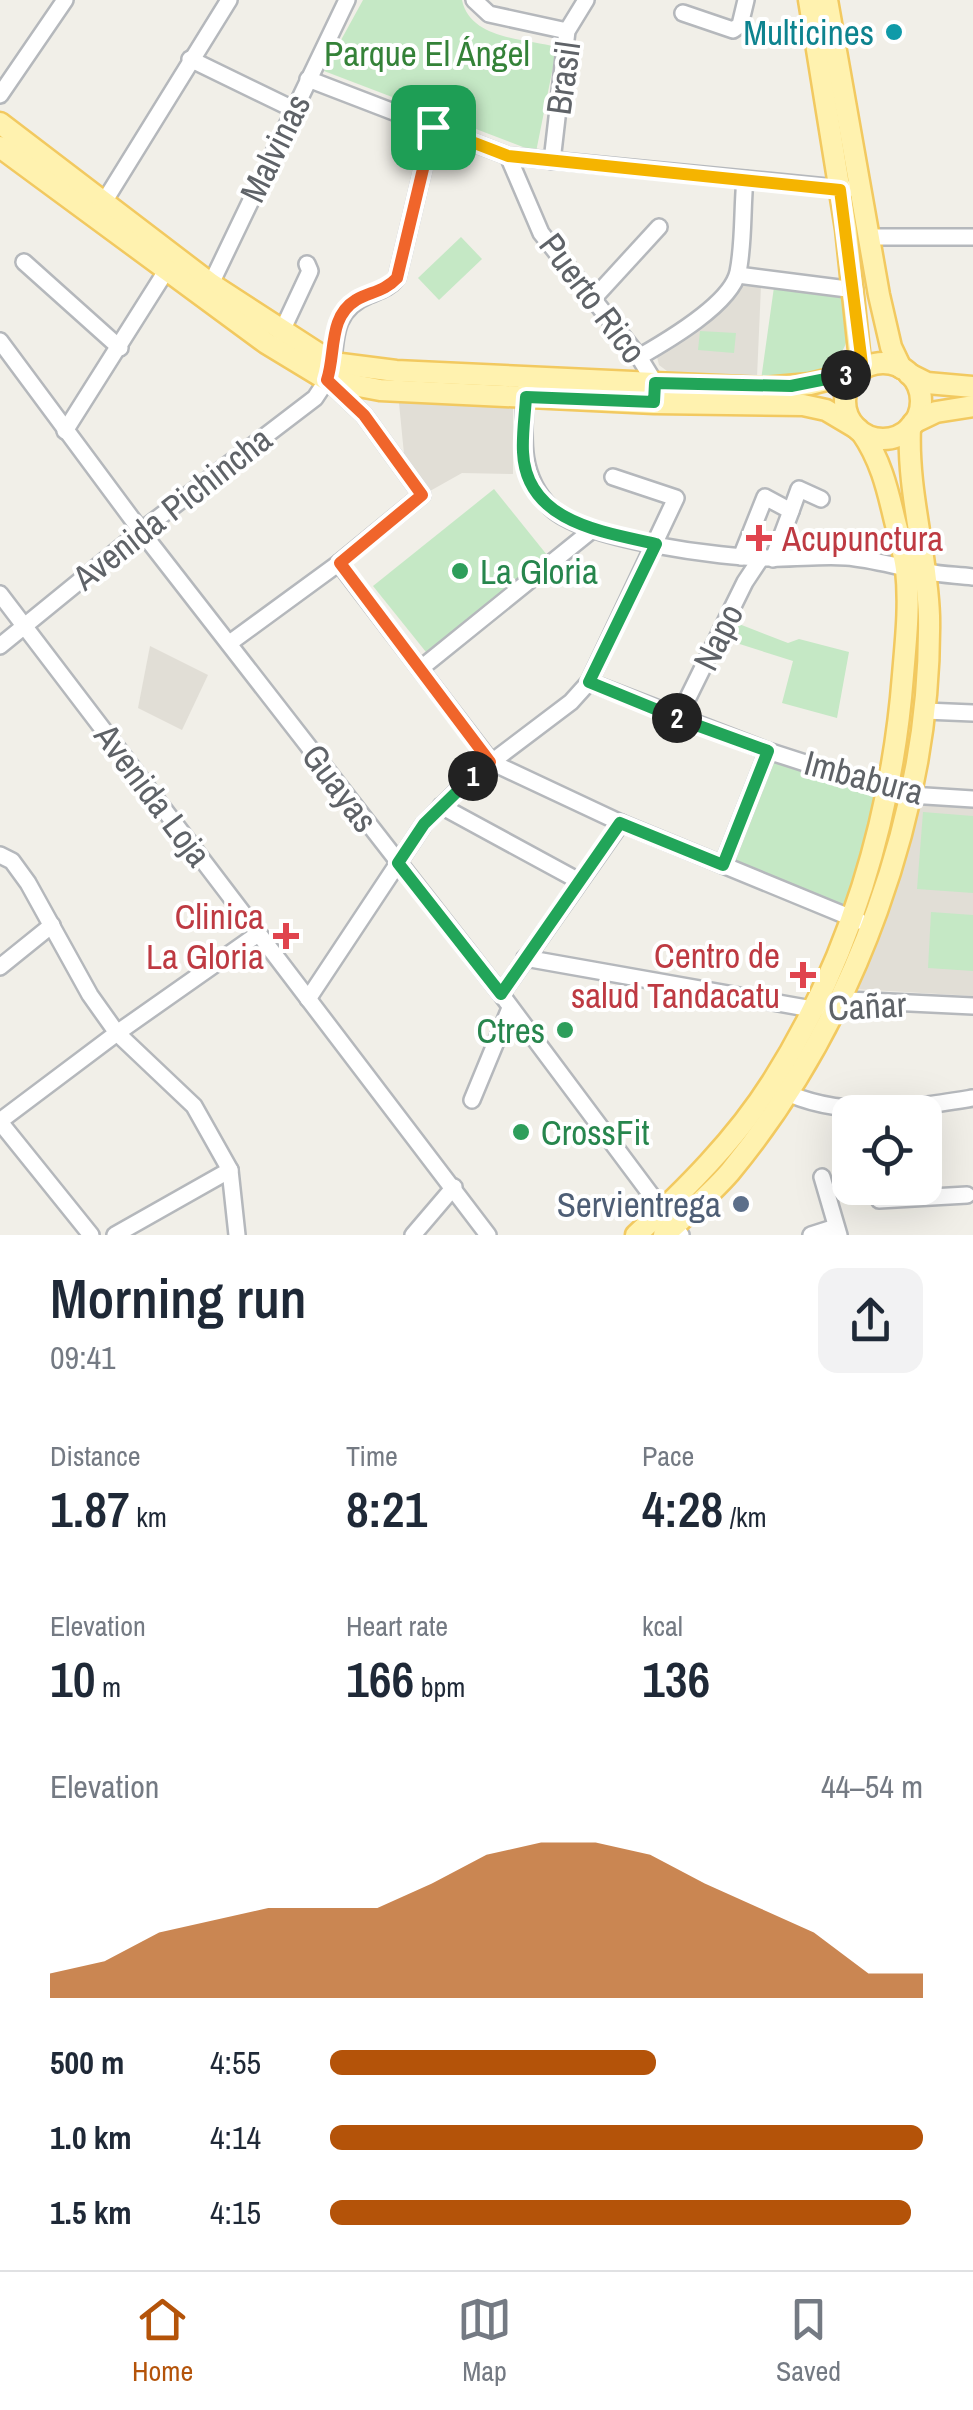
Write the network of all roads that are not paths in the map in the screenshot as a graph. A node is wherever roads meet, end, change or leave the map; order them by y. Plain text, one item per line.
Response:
1 (64, 0) edge
2 (229, 0) edge
3 (347, 0) edge
4 (474, 0) edge
5 (586, 0) edge
6 (746, 0) edge
7 (809, 0) edge
8 (828, 0) edge
9 (683, 13) dead end
10 (567, 31) junction
11 (190, 59) junction
12 (308, 79) junction
13 (0, 96) edge
14 (293, 109) junction
15 (0, 123) edge
16 (433, 127) junction
17 (0, 147) edge
18 (508, 156) junction
19 (552, 161) junction
20 (744, 178) junction
21 (851, 189) junction
22 (99, 210) junction
23 (659, 227) dead end
24 (869, 236) junction
25 (973, 237) edge
26 (24, 262) dead end
27 (307, 264) dead end
28 (166, 271) junction
29 (738, 276) junction
30 (854, 290) junction
31 (208, 291) junction
32 (593, 299) junction
33 (281, 332) junction
34 (0, 340) edge
35 (120, 348) junction
36 (639, 356) junction
37 (860, 371) junction
38 (905, 371) junction
39 (330, 372) junction
40 (526, 387) junction
41 (973, 387) edge
42 (380, 390) junction
43 (655, 393) junction
44 (973, 406) edge
45 (364, 415) junction
46 (911, 425) junction
47 (66, 431) junction
48 (860, 431) junction
49 (613, 477) dead end
50 (821, 499) dead end
51 (791, 511) junction
52 (592, 530) junction
53 (141, 531) junction
54 (656, 544) junction
55 (742, 556) junction
56 (767, 558) junction
57 (340, 563) junction
58 (916, 569) junction
59 (973, 577) edge
60 (0, 594) edge
61 (23, 624) junction
62 (231, 642) junction
63 (0, 646) edge
64 (420, 669) junction
65 (589, 682) junction
66 (926, 710) junction
67 (973, 713) edge
68 (678, 718) junction
69 (768, 751) junction
70 (490, 762) junction
71 (888, 790) junction
72 (910, 795) junction
73 (973, 799) edge
74 (441, 806) junction
75 (620, 823) junction
76 (4, 862) edge
77 (398, 863) junction
78 (723, 865) junction
79 (579, 881) junction
80 (860, 922) junction
81 (52, 925) junction
82 (258, 934) junction
83 (525, 958) junction
84 (0, 967) edge
85 (308, 999) junction
86 (838, 1000) junction
87 (506, 1001) junction
88 (973, 1006) edge
89 (812, 1009) junction
90 (117, 1033) junction
91 (779, 1089) junction
92 (973, 1098) edge
93 (472, 1100) dead end
94 (942, 1104) edge
95 (832, 1107) edge
96 (0, 1122) edge
97 (230, 1170) junction
98 (822, 1177) dead end
99 (454, 1188) junction
100 (942, 1195) edge
101 (966, 1196) dead end
102 (670, 1227) edge
103 (838, 1231) edge
104 (92, 1235) edge
105 (115, 1235) edge
106 (237, 1235) edge
107 (413, 1235) edge
108 (488, 1235) edge
109 (636, 1235) edge
110 (811, 1235) edge

1 - 13 street
2 - 11 street
3 - 12 street, Malvinas
4 - 10 street
5 - 10 street, Brasil
6 - 9 street
7 - 21 main road
8 - 21 main road
10 - 19 street, Brasil
11 - 14 street
11 - 22 street
12 - 14 street, Malvinas
12 - 16 street
14 - 31 street, Malvinas
15 - 22 main road
16 - 18 street
16 - 39 street
17 - 22 main road
18 - 19 street
18 - 32 street, Puerto Rico
19 - 20 street
20 - 21 street
20 - 29 street
21 - 24 main road
21 - 30 main road
22 - 28 main road
22 - 31 main road
23 - 32 street
24 - 25 street
24 - 38 main road
26 - 35 street
27 - 33 street
28 - 31 main road
28 - 35 street
29 - 30 street
29 - 36 street
30 - 37 main road
31 - 33 main road
31 - 39 main road
32 - 36 street, Puerto Rico
33 - 39 main road
34 - 47 street, Guayas
35 - 47 street
36 - 43 street, Puerto Rico
37 - 38 main road
37 - 43 main road
37 - 48 main road
38 - 41 main road
38 - 46 main road
39 - 40 main road
39 - 42 main road
39 - 45 street
39 - 53 street, Avenida Pichincha
40 - 42 main road
40 - 43 main road
40 - 52 street
42 - 45 street
43 - 48 main road
44 - 46 main road
45 - 57 street
46 - 48 main road
46 - 58 main road
47 - 53 street, Guayas
48 - 58 main road
49 - 54 street
50 - 51 street
51 - 55 street
51 - 56 street, Napo
52 - 54 street
52 - 64 street
53 - 61 street, Avenida Pichincha
53 - 62 street, Guayas
54 - 55 street
54 - 65 street
55 - 56 street
56 - 58 street
56 - 68 street, Napo
57 - 62 street
57 - 64 street
58 - 59 street
58 - 66 main road
58 - 71 main road
60 - 61 street, Avenida Loja
61 - 63 street, Avenida Pichincha
61 - 82 street, Avenida Loja
62 - 77 street, Guayas
64 - 70 street
65 - 68 street, Imbabura
65 - 70 street
66 - 67 street
66 - 72 main road
68 - 69 street, Imbabura
69 - 71 street, Imbabura
69 - 78 street
70 - 74 street
70 - 75 street
71 - 72 street, Imbabura
71 - 80 main road
72 - 73 street, Imbabura
72 - 80 main road
74 - 77 street
74 - 79 street
75 - 78 street
75 - 79 street
76 - 81 street
77 - 85 street
77 - 87 street, Guayas
78 - 80 street
79 - 83 street
80 - 86 main road
80 - 89 main road
81 - 84 street
81 - 90 street
82 - 85 street, Avenida Loja
82 - 90 street
83 - 87 street
83 - 89 street, Cañar
85 - 99 street, Avenida Loja
86 - 88 street, Cañar
86 - 89 street, Cañar
86 - 91 main road
87 - 93 street
87 - 102 street, Guayas
89 - 91 main road
90 - 96 street
90 - 97 street
91 - 95 street
91 - 102 main road
92 - 94 street
96 - 104 street
97 - 105 street
97 - 106 street
98 - 103 street
99 - 107 street
99 - 108 street, Avenida Loja
100 - 101 street
102 - 109 main road
103 - 110 street

